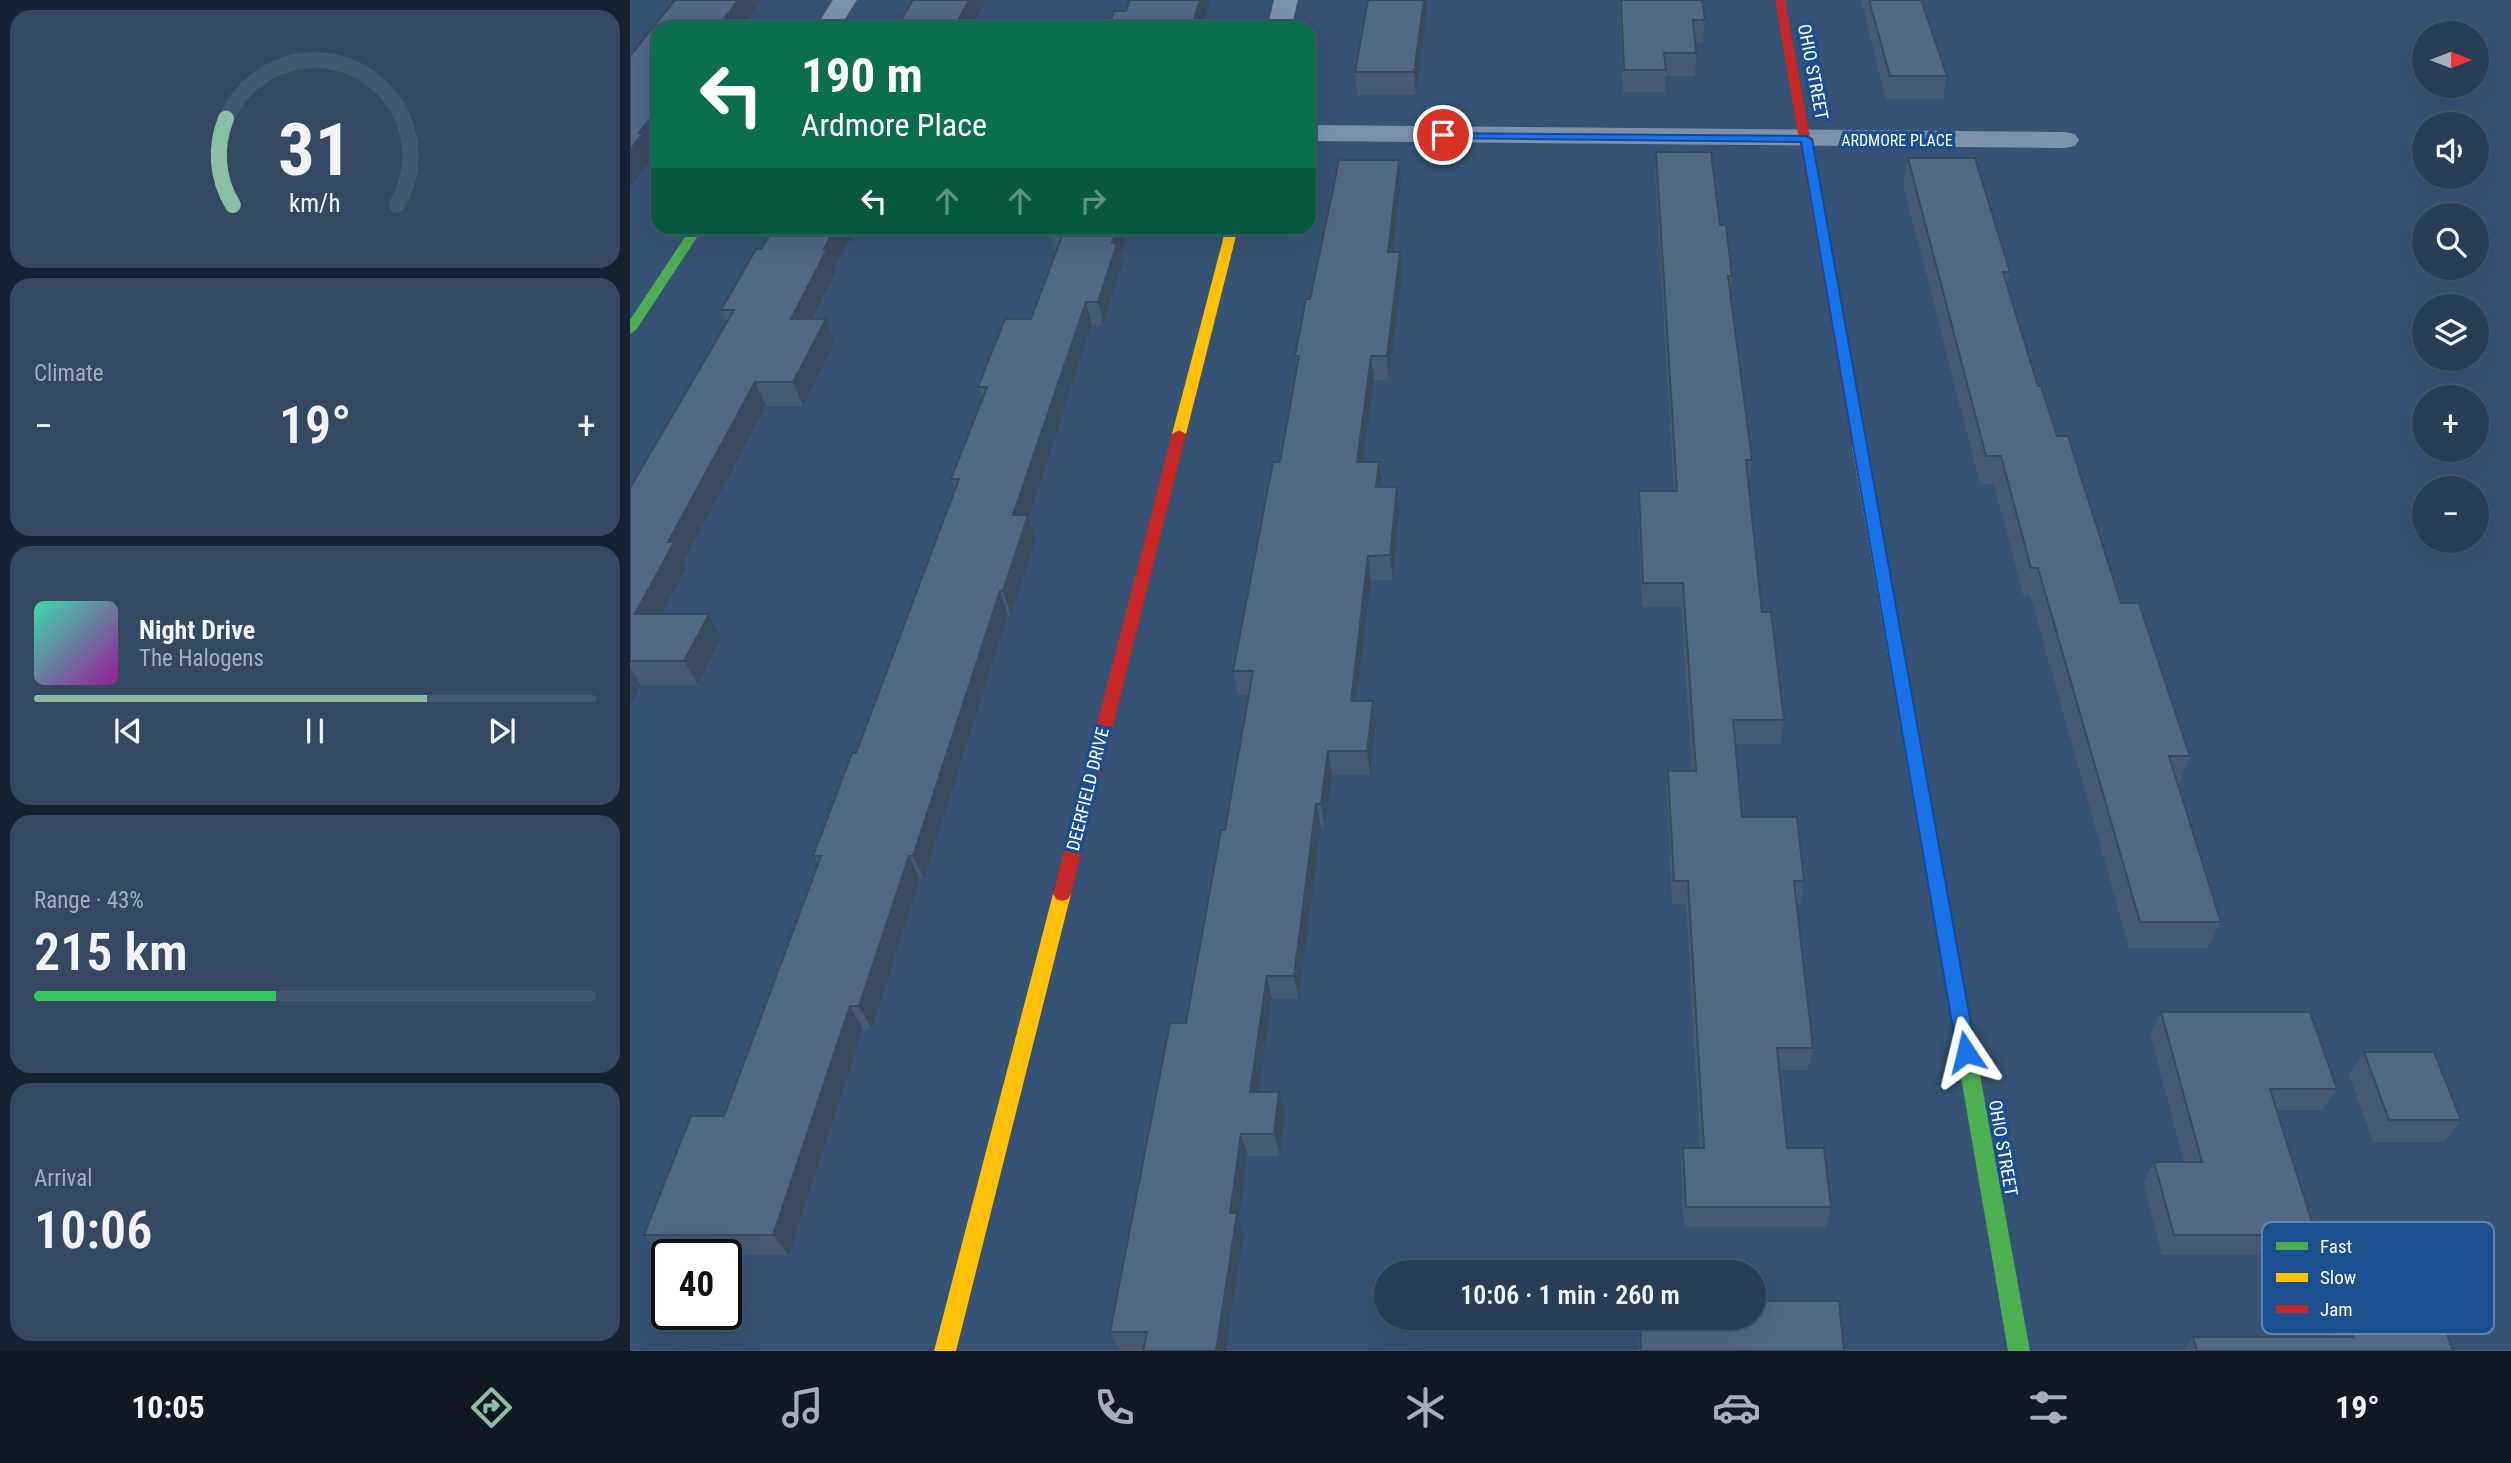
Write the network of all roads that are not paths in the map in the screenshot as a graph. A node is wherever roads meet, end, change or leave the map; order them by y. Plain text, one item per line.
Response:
1 (845, 0) edge
2 (1286, 0) edge
3 (1780, 0) edge
4 (832, 21) edge
5 (1281, 21) edge
6 (1316, 133) edge
7 (1806, 139) junction
8 (2066, 140) dead end
9 (692, 235) edge
10 (1229, 235) edge
11 (630, 330) edge
12 (945, 1351) edge
13 (2019, 1351) edge

1 - 4 street
2 - 5 street
3 - 7 street, OHIO STREET
6 - 7 street, ARDMORE PLACE
7 - 8 street, ARDMORE PLACE
7 - 13 street, OHIO STREET
9 - 11 street
10 - 12 street, DEERFIELD DRIVE

